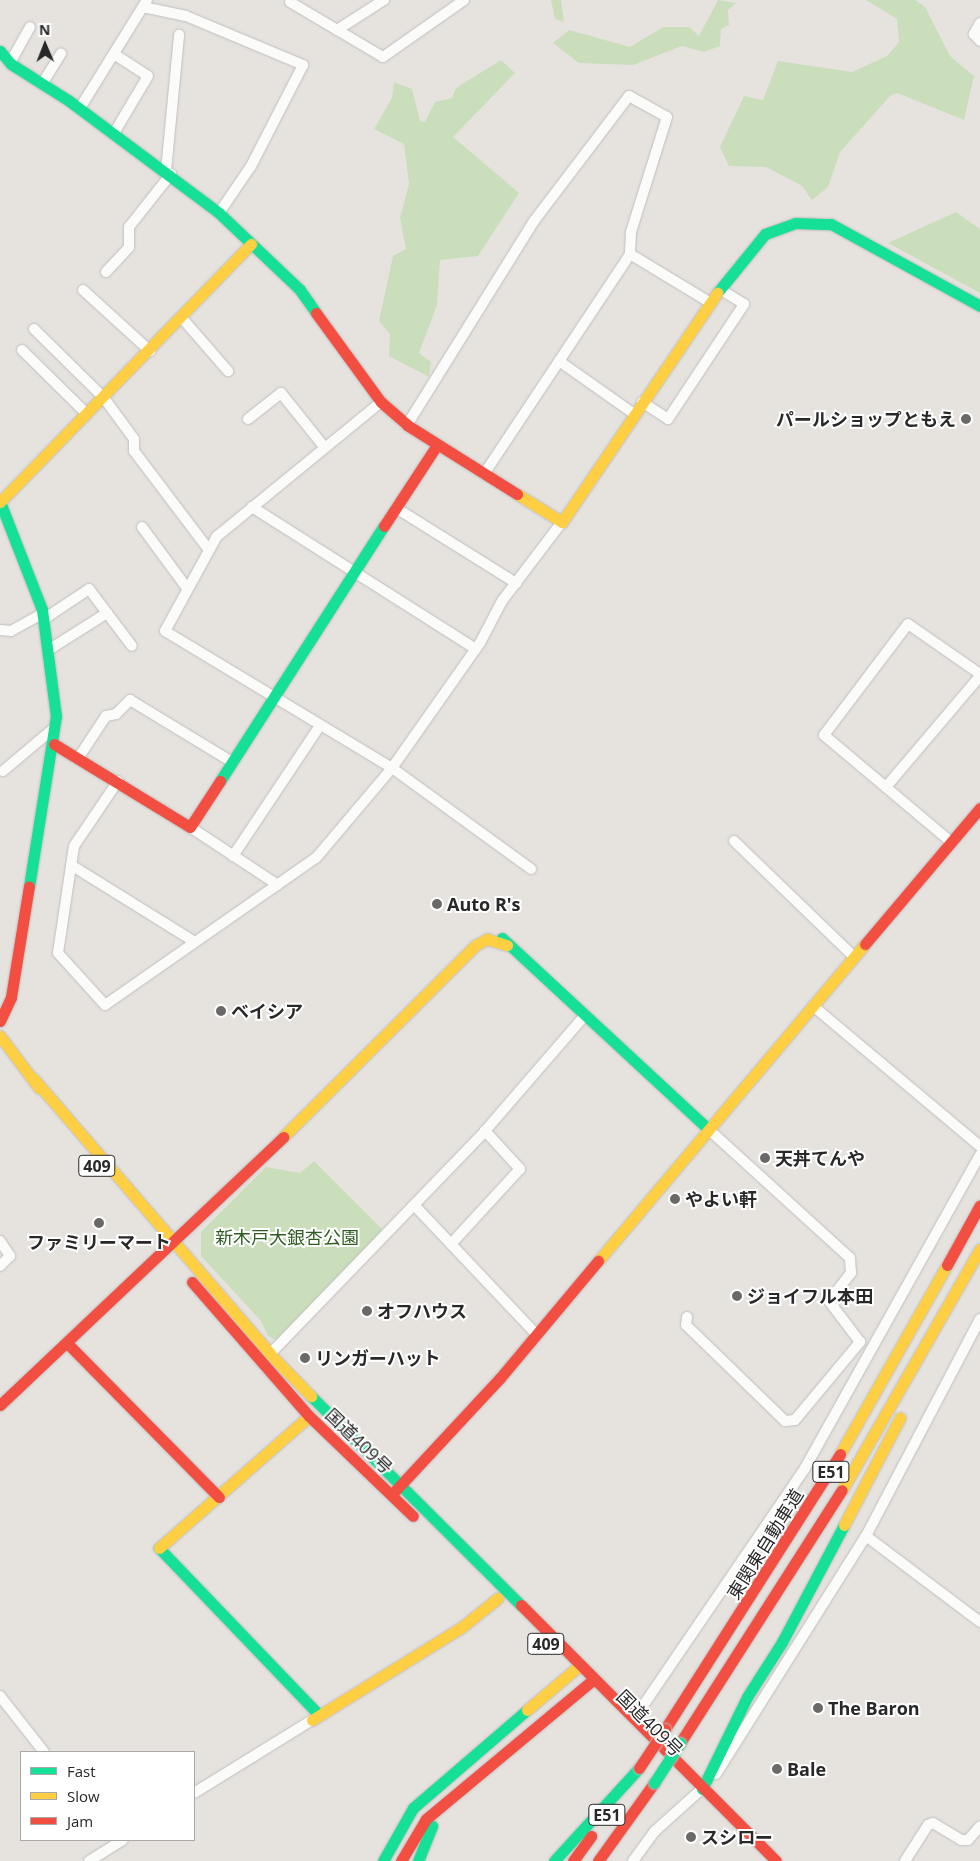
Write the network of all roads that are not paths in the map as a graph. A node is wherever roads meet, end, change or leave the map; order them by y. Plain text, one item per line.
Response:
1 (384, 0) edge
2 (464, 0) edge
3 (290, 1) edge
4 (145, 4) edge
5 (980, 23) edge
6 (30, 27) dead end
7 (337, 30) junction
8 (179, 35) dead end
9 (980, 41) edge
10 (0, 51) edge
11 (61, 54) dead end
12 (114, 54) junction
13 (10, 63) junction
14 (42, 84) junction
15 (80, 108) junction
16 (114, 134) junction
17 (168, 172) junction
18 (219, 213) junction
19 (252, 244) junction
20 (630, 254) junction
21 (106, 272) dead end
22 (720, 289) junction
23 (83, 290) dead end
24 (711, 304) junction
25 (980, 306) edge
26 (181, 318) junction
27 (34, 329) dead end
28 (22, 350) dead end
29 (150, 351) junction
30 (559, 361) junction
31 (228, 371) dead end
32 (104, 398) junction
33 (381, 402) junction
34 (642, 402) junction
35 (87, 414) junction
36 (634, 414) junction
37 (248, 419) dead end
38 (406, 425) junction
39 (437, 445) junction
40 (325, 448) junction
41 (484, 474) junction
42 (0, 502) edge
43 (252, 507) junction
44 (396, 508) junction
45 (562, 522) junction
46 (142, 527) dead end
47 (208, 549) junction
48 (355, 572) junction
49 (516, 583) junction
50 (188, 588) junction
51 (106, 613) junction
52 (43, 616) junction
53 (0, 630) edge
54 (132, 646) dead end
55 (50, 649) junction
56 (476, 649) junction
57 (980, 675) edge
58 (273, 699) junction
59 (319, 727) junction
60 (55, 728) junction
61 (54, 744) junction
62 (79, 757) junction
63 (232, 762) junction
64 (392, 768) junction
65 (3, 771) dead end
66 (118, 781) junction
67 (886, 787) junction
68 (980, 808) edge
69 (190, 827) junction
70 (734, 841) dead end
71 (952, 842) junction
72 (233, 856) junction
73 (71, 864) junction
74 (531, 869) dead end
75 (278, 885) junction
76 (192, 941) junction
77 (855, 958) junction
78 (813, 1006) junction
79 (585, 1015) junction
80 (0, 1021) edge
81 (0, 1036) edge
82 (33, 1078) junction
83 (708, 1129) junction
84 (485, 1132) junction
85 (980, 1146) edge
86 (980, 1155) edge
87 (980, 1205) edge
88 (415, 1206) junction
89 (173, 1241) junction
90 (0, 1242) edge
91 (451, 1244) junction
92 (980, 1249) edge
93 (166, 1250) junction
94 (0, 1266) edge
95 (954, 1298) junction
96 (687, 1317) dead end
97 (980, 1319) edge
98 (536, 1334) junction
99 (68, 1344) junction
100 (270, 1354) junction
101 (919, 1383) dead end
102 (0, 1405) edge
103 (906, 1408) dead end
104 (309, 1416) junction
105 (400, 1486) junction
106 (391, 1496) junction
107 (219, 1497) junction
108 (866, 1536) junction
109 (498, 1598) junction
110 (980, 1622) edge
111 (576, 1668) junction
112 (590, 1682) junction
113 (0, 1696) edge
114 (636, 1716) junction
115 (316, 1717) junction
116 (43, 1751) edge
117 (639, 1768) junction
118 (702, 1789) junction
119 (195, 1792) edge
120 (450, 1798) junction
121 (980, 1826) edge
122 (117, 1841) edge
123 (90, 1861) edge
124 (383, 1861) edge
125 (401, 1861) edge
126 (418, 1861) edge
127 (554, 1861) edge
128 (573, 1861) edge
129 (598, 1861) edge
130 (633, 1861) edge
131 (776, 1861) edge
132 (905, 1861) edge

1 - 7 street
2 - 7 street
3 - 7 street
4 - 12 street
4 - 18 street
5 - 9 street
6 - 13 street
8 - 17 street
10 - 13 main road
11 - 14 street
12 - 15 street
12 - 16 street
13 - 14 main road
14 - 15 main road
15 - 16 main road
16 - 17 main road
17 - 18 main road
17 - 21 street
18 - 19 main road
19 - 26 main road
19 - 33 main road
20 - 24 street
20 - 30 street
20 - 38 street
22 - 24 main road
22 - 25 main road
22 - 34 street
23 - 29 street
24 - 34 main road
26 - 29 main road
26 - 31 street
27 - 32 street
28 - 35 street
29 - 32 main road
30 - 36 street
30 - 41 street
32 - 35 main road
32 - 47 street
33 - 38 main road
33 - 40 street
34 - 36 main road
35 - 42 main road
36 - 45 main road
37 - 40 street
38 - 39 main road
39 - 41 main road
39 - 44 main road
40 - 43 street
41 - 45 main road
42 - 52 main road
43 - 47 street
43 - 48 street
44 - 48 main road
44 - 49 street
45 - 49 street
46 - 50 street
47 - 50 street
48 - 56 street
48 - 58 main road
49 - 56 street
50 - 58 street
51 - 52 street
51 - 54 street
51 - 55 street
52 - 53 street
52 - 55 main road
55 - 60 main road
56 - 64 street
57 - 67 street
57 - 67 street
58 - 59 street
58 - 63 main road
59 - 64 street
59 - 72 street
60 - 61 main road
60 - 65 street
61 - 62 main road
61 - 80 main road
62 - 63 street
62 - 66 main road
63 - 69 main road
64 - 74 street
64 - 75 street
66 - 69 main road
66 - 73 street
67 - 71 street
68 - 71 main road
69 - 72 street
70 - 77 street
71 - 77 main road
72 - 75 street
73 - 76 street
73 - 76 street
75 - 76 street
77 - 78 main road
78 - 83 main road
78 - 85 street
79 - 83 main road
79 - 84 street
79 - 89 main road
81 - 82 main road, 国道409号 / 409
82 - 89 main road, 国道409号 / 409
82 - 93 main road, 国道409号 / 409
83 - 96 street
83 - 98 main road
84 - 88 street
84 - 91 street
86 - 114 street
87 - 117 main road, 東関東自動車道 / E51, bridge
88 - 91 street
88 - 100 street
89 - 93 main road
89 - 100 main road, 国道409号 / 409
90 - 94 street
91 - 98 street
92 - 95 main road, E51
93 - 99 main road
93 - 104 main road, 国道409号 / 409
95 - 101 main road
95 - 129 main road, E51, bridge
97 - 108 street
98 - 105 main road
99 - 102 main road
99 - 107 main road
100 - 105 main road, 国道409号 / 409
103 - 118 main road
104 - 106 main road, 国道409号 / 409
104 - 107 main road
105 - 106 main road
105 - 111 main road, 国道409号 / 409
106 - 109 main road, 国道409号 / 409
107 - 115 main road
108 - 110 street
108 - 118 street
109 - 111 main road, 国道409号 / 409
109 - 115 main road
111 - 112 main road, 国道409号 / 409
111 - 124 main road
112 - 114 main road, 国道409号 / 409
112 - 118 main road, 国道409号 / 409
112 - 120 main road
113 - 116 street
114 - 118 main road, 国道409号 / 409
115 - 119 street
117 - 127 main road
117 - 128 main road, 東関東自動車道 / E51
118 - 130 street
118 - 131 main road, 国道409号 / 409
120 - 125 main road
120 - 126 main road
121 - 132 street
122 - 123 street

